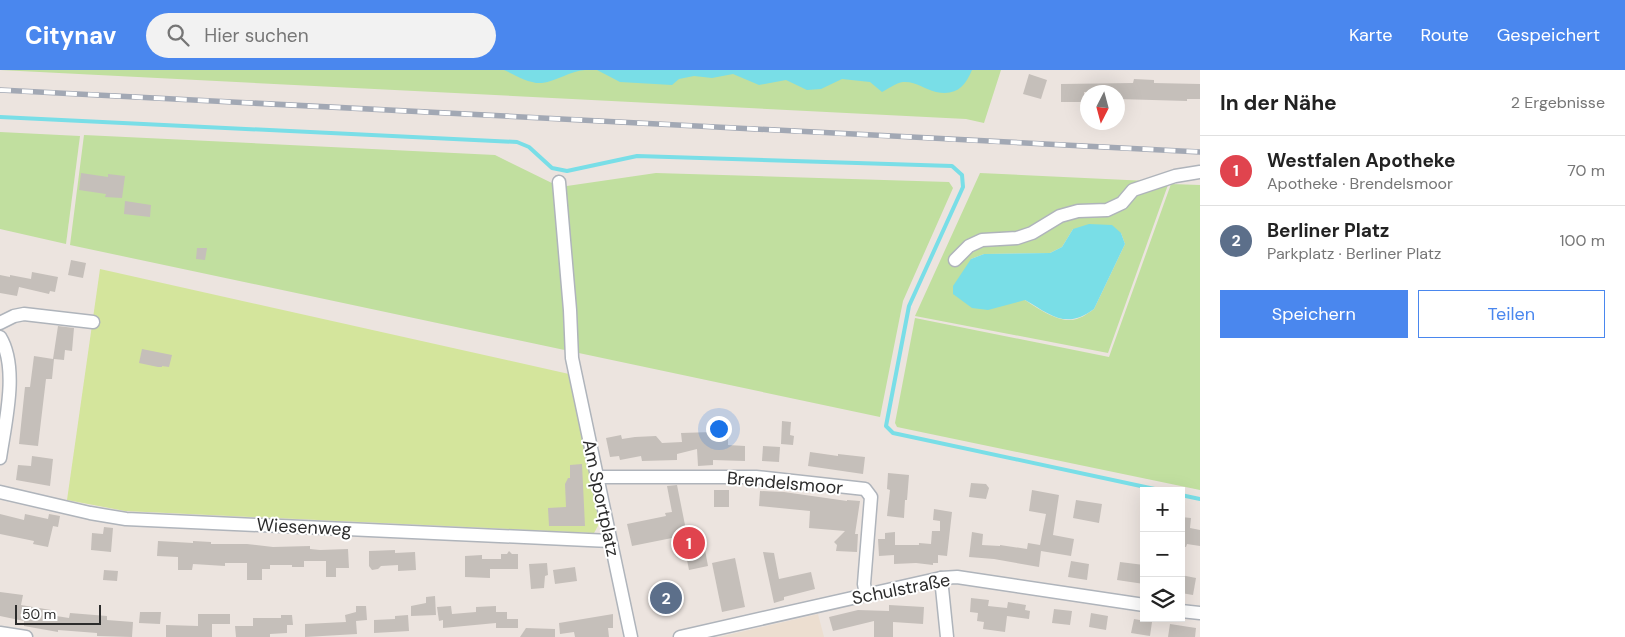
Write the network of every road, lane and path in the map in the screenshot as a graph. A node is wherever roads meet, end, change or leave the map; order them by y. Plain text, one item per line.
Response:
1 (1200, 172) edge
2 (559, 182) dead end
3 (955, 260) dead end
4 (0, 322) edge
5 (92, 322) dead end
6 (0, 337) edge
7 (0, 458) edge
8 (597, 477) junction
9 (0, 492) edge
10 (610, 541) junction
11 (941, 578) junction
12 (866, 595) junction
13 (1140, 604) edge
14 (1185, 611) edge
15 (1200, 613) edge
16 (0, 632) edge
17 (686, 636) edge
18 (26, 637) edge
19 (631, 637) edge
20 (947, 637) edge

1 - 3 street
2 - 8 street, Am Sportplatz
4 - 5 street
6 - 7 street
8 - 10 street, Am Sportplatz
8 - 12 street, Brendelsmoor
9 - 10 street, Wiesenweg
10 - 19 street, Am Sportplatz
11 - 12 street, Schulstraße
11 - 13 street, Schulstraße
11 - 20 street
12 - 17 street, Schulstraße
14 - 15 street
16 - 18 street

